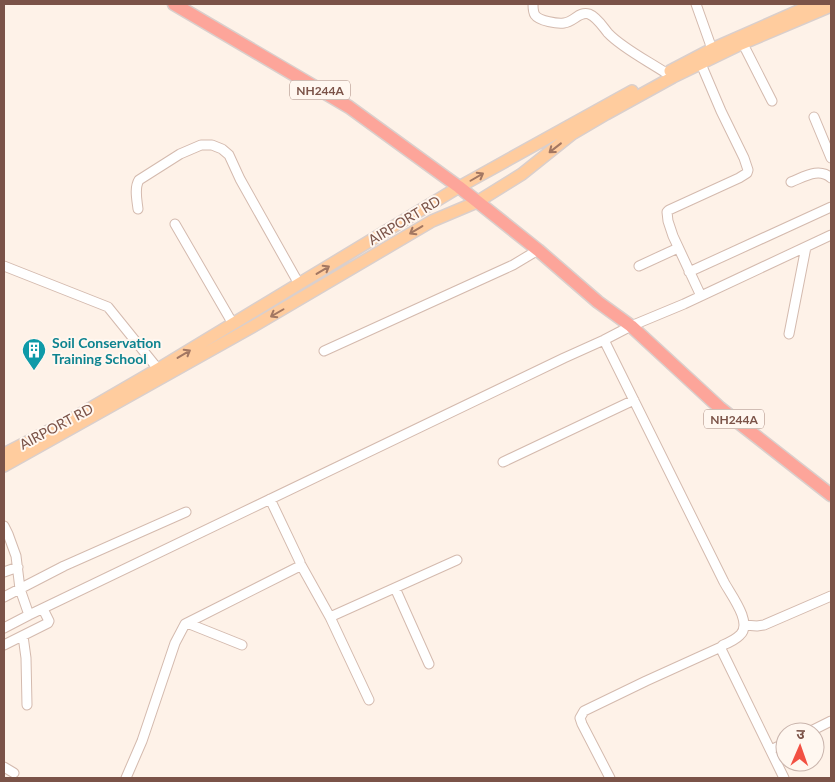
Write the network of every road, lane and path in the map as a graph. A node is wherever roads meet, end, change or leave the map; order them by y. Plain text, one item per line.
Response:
1 (174, 4) edge
2 (533, 4) edge
3 (696, 4) edge
4 (814, 4) edge
5 (831, 6) edge
6 (743, 44) junction
7 (712, 48) junction
8 (701, 64) junction
9 (666, 73) junction
10 (772, 101) dead end
11 (814, 117) dead end
12 (831, 158) edge
13 (830, 175) edge
14 (791, 182) dead end
15 (459, 187) junction
16 (478, 202) junction
17 (831, 207) edge
18 (138, 209) dead end
19 (175, 224) dead end
20 (831, 235) edge
21 (806, 247) junction
22 (678, 248) junction
23 (538, 250) junction
24 (4, 266) edge
25 (639, 266) dead end
26 (689, 272) junction
27 (299, 284) junction
28 (701, 296) junction
29 (233, 324) junction
30 (631, 326) junction
31 (789, 334) dead end
32 (604, 340) junction
33 (324, 351) dead end
34 (158, 369) junction
35 (634, 400) junction
36 (4, 454) edge
37 (503, 462) dead end
38 (4, 466) edge
39 (831, 495) edge
40 (270, 499) junction
41 (186, 512) dead end
42 (4, 526) edge
43 (457, 560) dead end
44 (301, 565) junction
45 (18, 567) junction
46 (4, 572) edge
47 (395, 588) junction
48 (21, 592) junction
49 (831, 596) edge
50 (4, 597) edge
51 (43, 609) junction
52 (28, 612) junction
53 (330, 617) junction
54 (187, 623) junction
55 (744, 625) junction
56 (4, 628) edge
57 (23, 636) junction
58 (242, 644) dead end
59 (4, 645) edge
60 (722, 647) junction
61 (429, 664) dead end
62 (369, 700) dead end
63 (26, 705) dead end
64 (775, 748) edge
65 (770, 750) junction
66 (4, 767) edge
67 (14, 773) dead end
68 (126, 778) edge
69 (610, 778) edge
70 (784, 778) edge

1 - 15 highway, NH244A
2 - 9 street
3 - 7 street
4 - 7 main road, AIRPORT RD
5 - 6 main road
6 - 8 main road
6 - 10 street
7 - 9 main road, AIRPORT RD
8 -> 16 main road
8 - 22 street
15 -> 9 main road, AIRPORT RD
11 - 12 street
13 - 14 street
15 - 16 highway, NH244A
27 -> 15 main road, AIRPORT RD
16 - 23 highway, NH244A
16 -> 38 main road
17 - 26 street
18 - 27 street
19 - 29 street
20 - 21 street
21 - 28 street
21 - 31 street
22 - 25 street
22 - 26 street
23 - 30 highway, NH244A
23 - 33 street
24 - 34 street
26 - 28 street
27 - 29 main road, AIRPORT RD
28 - 30 street
34 -> 29 main road, AIRPORT RD
30 - 32 street
30 - 39 highway, NH244A
32 - 35 street
32 - 40 street
34 - 36 main road, AIRPORT RD
35 - 37 street
35 - 55 street
40 - 44 street
40 - 51 street
41 - 48 street
42 - 45 street
43 - 47 street
44 - 53 street
44 - 54 street
45 - 46 street
45 - 48 street
47 - 53 street
47 - 61 street
48 - 50 street
48 - 52 street
49 - 55 street
51 - 52 street
51 - 57 street
52 - 56 street
53 - 62 street
54 - 58 street
54 - 68 street
55 - 60 street
57 - 59 street
57 - 63 street
60 - 65 street
60 - 69 street
64 - 65 street
65 - 70 street
66 - 67 street

